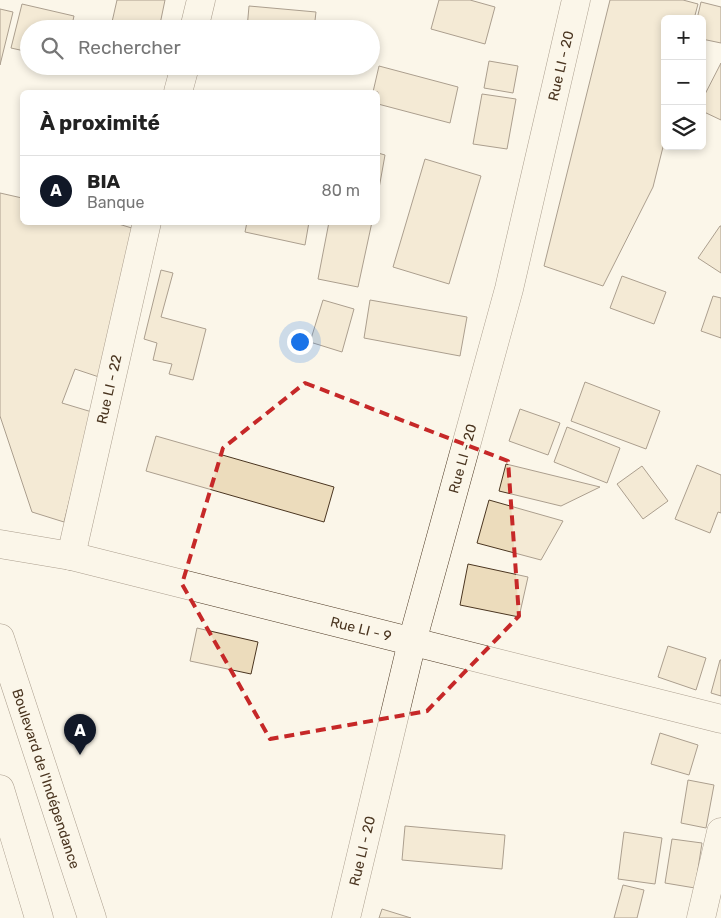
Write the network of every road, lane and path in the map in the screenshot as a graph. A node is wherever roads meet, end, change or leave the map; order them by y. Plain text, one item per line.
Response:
1 (201, 0) edge
2 (576, 0) edge
3 (196, 20) edge
4 (182, 75) edge
5 (178, 90) edge
6 (146, 225) edge
7 (0, 544) edge
8 (71, 556) junction
9 (0, 638) edge
10 (412, 642) junction
11 (721, 718) edge
12 (0, 789) edge
13 (721, 832) edge
14 (39, 918) edge
15 (92, 918) edge
16 (346, 918) edge
17 (701, 918) edge

1 - 3 street
2 - 10 street, Rue LI - 20
4 - 5 street
6 - 8 street, Rue LI - 22
7 - 8 street, Rue LI - 9
8 - 10 street, Rue LI - 9
9 - 15 street, Boulevard de l'Indépendance
10 - 11 street, Rue LI - 9
10 - 16 street, Rue LI - 20
12 - 14 street
13 - 17 street

